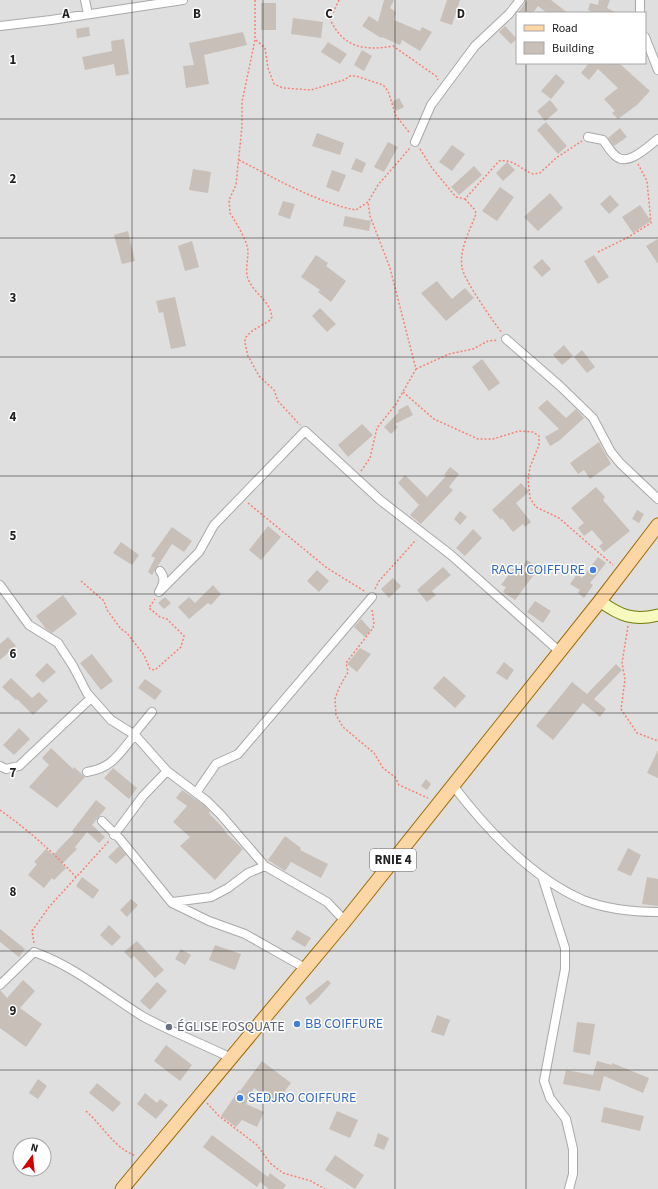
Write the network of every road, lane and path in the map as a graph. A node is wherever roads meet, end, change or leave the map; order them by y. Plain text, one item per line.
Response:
1 (85, 0) edge
2 (184, 0) edge
3 (254, 0) edge
4 (339, 0) edge
5 (520, 0) edge
6 (640, 0) edge
7 (640, 12) edge
8 (88, 14) junction
9 (0, 26) edge
10 (255, 40) junction
11 (646, 40) edge
12 (658, 70) edge
13 (442, 90) junction
14 (588, 137) joint
15 (658, 139) edge
16 (415, 142) junction
17 (639, 153) junction
18 (239, 160) junction
19 (465, 199) junction
20 (368, 202) junction
21 (598, 252) dead end
22 (506, 339) junction
23 (416, 369) junction
24 (403, 392) junction
25 (305, 431) junction
26 (357, 477) junction
27 (240, 496) junction
28 (658, 499) edge
29 (658, 525) edge
30 (422, 532) junction
31 (160, 571) dead end
32 (622, 573) junction
33 (81, 580) dead end
34 (0, 585) edge
35 (159, 592) junction
36 (372, 597) junction
37 (600, 601) junction
38 (658, 615) edge
39 (629, 617) junction
40 (560, 652) junction
41 (91, 698) junction
42 (152, 712) dead end
43 (135, 734) junction
44 (658, 742) edge
45 (0, 766) edge
46 (167, 771) junction
47 (87, 772) dead end
48 (452, 784) junction
49 (196, 793) junction
50 (437, 805) junction
51 (0, 810) edge
52 (102, 821) dead end
53 (114, 835) junction
54 (265, 866) junction
55 (542, 876) junction
56 (76, 877) junction
57 (172, 903) junction
58 (658, 912) edge
59 (345, 921) junction
60 (34, 952) junction
61 (305, 968) junction
62 (0, 985) edge
63 (231, 1058) junction
64 (200, 1095) junction
65 (86, 1111) dead end
66 (147, 1161) junction
67 (122, 1189) edge
68 (325, 1189) edge
69 (569, 1189) edge

1 - 8 street
2 - 8 street
3 - 10 path
4 - 13 path
5 - 13 street
6 - 7 street
8 - 9 street
10 - 16 path
10 - 18 path
11 - 12 street
13 - 16 street
14 - 17 street
14 - 19 path
15 - 17 street
16 - 19 path
16 - 20 path
17 - 21 path
18 - 20 path
18 - 25 path
19 - 22 path
20 - 23 path
22 - 23 path
22 - 28 street
23 - 24 path
24 - 26 path
24 - 32 path
25 - 26 street
25 - 27 street
26 - 30 street
27 - 35 street
27 - 36 path
29 - 32 main road, RNIE 4
30 - 36 path
30 - 40 street
31 - 35 street
32 - 37 main road, RNIE 4
33 - 35 path
34 - 41 street
36 - 49 street
36 - 50 path
37 - 39 street
37 - 40 main road, RNIE 4
38 - 39 street
39 - 44 path
40 - 48 main road, RNIE 4
41 - 43 street
41 - 45 street
42 - 43 street
43 - 46 street
43 - 47 street
46 - 49 street
46 - 53 street
48 - 50 main road, RNIE 4
48 - 55 street
49 - 54 street
50 - 59 main road, RNIE 4
51 - 56 path
52 - 53 street
53 - 56 path
53 - 57 street
54 - 57 street
54 - 59 street
55 - 58 street
55 - 69 street
56 - 60 path
57 - 61 street
59 - 61 main road, RNIE 4
60 - 62 street
60 - 63 street
61 - 63 main road, RNIE 4
63 - 64 main road, RNIE 4
64 - 66 main road, RNIE 4
64 - 68 path
65 - 66 path
66 - 67 main road, RNIE 4

